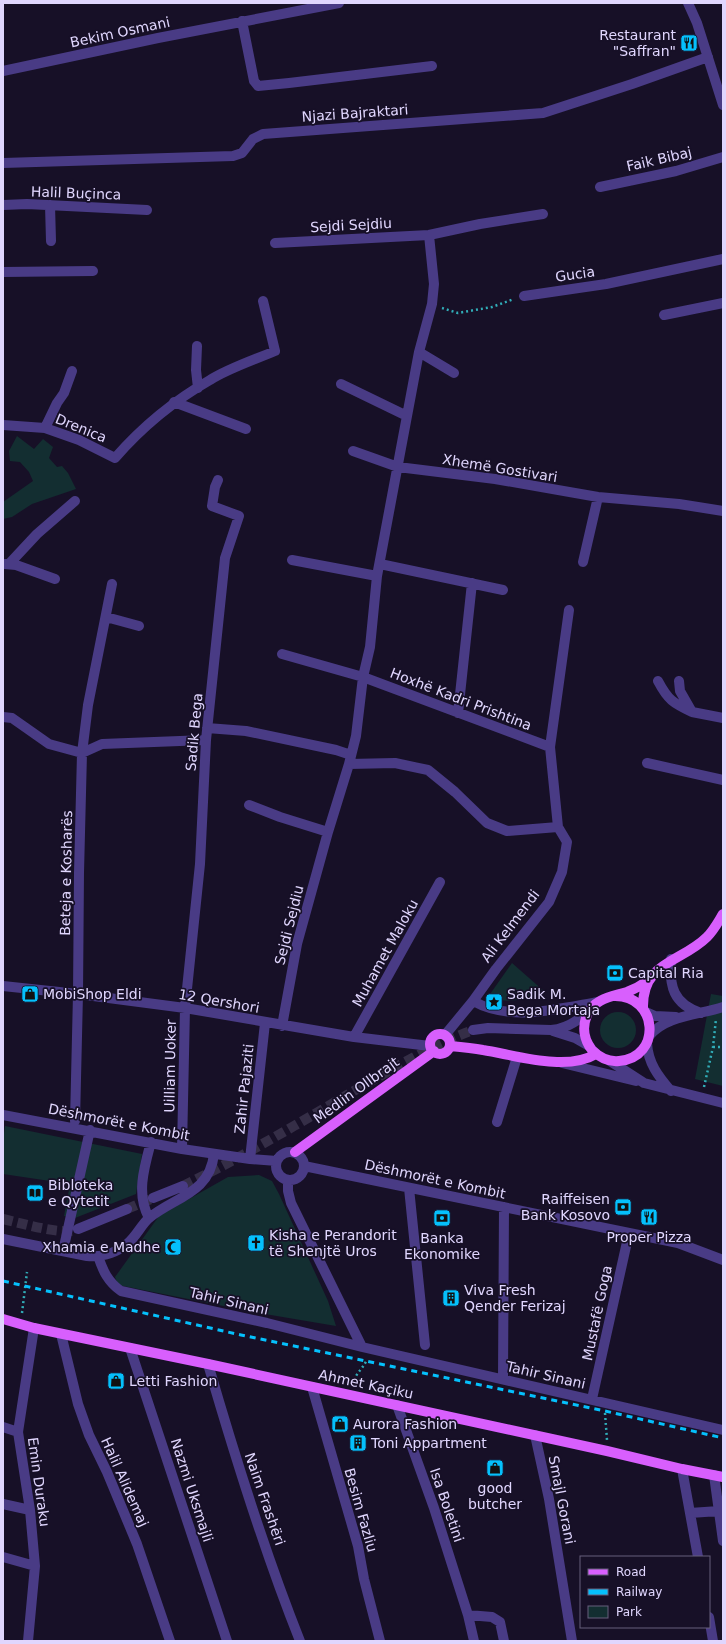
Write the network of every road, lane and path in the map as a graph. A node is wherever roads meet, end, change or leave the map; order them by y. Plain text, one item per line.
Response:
1 (338, 3) edge
2 (688, 3) edge
3 (242, 21) junction
4 (708, 57) junction
5 (432, 66) dead end
6 (3, 71) edge
7 (723, 105) edge
8 (723, 157) edge
9 (3, 163) edge
10 (600, 187) dead end
11 (3, 205) edge
12 (50, 205) junction
13 (147, 210) dead end
14 (543, 214) dead end
15 (429, 235) junction
16 (50, 241) dead end
17 (275, 243) dead end
18 (723, 258) edge
19 (93, 271) dead end
20 (3, 272) edge
21 (524, 296) joint
22 (263, 301) dead end
23 (723, 302) edge
24 (432, 304) junction
25 (664, 315) dead end
26 (197, 346) dead end
27 (420, 352) junction
28 (72, 371) dead end
29 (454, 373) dead end
30 (341, 384) dead end
31 (198, 388) junction
32 (174, 402) junction
33 (407, 416) junction
34 (3, 425) edge
35 (45, 428) junction
36 (246, 429) dead end
37 (353, 451) dead end
38 (398, 467) junction
39 (218, 480) dead end
40 (598, 497) junction
41 (75, 501) dead end
42 (723, 511) edge
43 (292, 560) dead end
44 (583, 562) dead end
45 (6, 564) edge
46 (380, 564) junction
47 (377, 576) junction
48 (55, 579) dead end
49 (472, 583) junction
50 (112, 584) dead end
51 (503, 590) dead end
52 (570, 610) dead end
53 (106, 617) junction
54 (139, 626) dead end
55 (282, 654) dead end
56 (363, 677) junction
57 (658, 680) dead end
58 (679, 681) dead end
59 (692, 712) junction
60 (458, 713) junction
61 (3, 717) edge
62 (723, 718) edge
63 (207, 728) junction
64 (206, 740) junction
65 (550, 747) junction
66 (82, 753) junction
67 (350, 760) junction
68 (647, 763) dead end
69 (723, 780) edge
70 (249, 806) dead end
71 (558, 828) junction
72 (328, 832) junction
73 (440, 882) dead end
74 (723, 914) edge
75 (671, 959) junction
76 (649, 980) junction
77 (3, 986) edge
78 (78, 994) junction
79 (614, 996) junction
80 (473, 1001) junction
81 (598, 1002) junction
82 (185, 1008) junction
83 (720, 1008) edge
84 (644, 1010) junction
85 (589, 1011) junction
86 (701, 1013) junction
87 (686, 1016) junction
88 (265, 1023) junction
89 (282, 1026) junction
90 (473, 1030) tunnel mouth
91 (551, 1030) junction
92 (445, 1035) junction
93 (354, 1037) junction
94 (648, 1040) junction
95 (450, 1046) junction
96 (713, 1047) junction
97 (723, 1047) edge
98 (432, 1048) junction
99 (593, 1050) junction
100 (517, 1057) junction
101 (610, 1061) junction
102 (558, 1062) junction
103 (644, 1083) junction
104 (671, 1091) junction
105 (702, 1098) junction
106 (723, 1103) edge
107 (3, 1115) edge
108 (75, 1121) dead end
109 (497, 1122) dead end
110 (90, 1130) junction
111 (151, 1142) junction
112 (182, 1149) junction
113 (295, 1152) junction
114 (214, 1154) junction
115 (250, 1159) junction
116 (277, 1160) junction
117 (304, 1166) junction
118 (288, 1180) junction
119 (183, 1186) tunnel mouth
120 (409, 1188) junction
121 (153, 1198) tunnel mouth
122 (504, 1207) junction
123 (127, 1209) tunnel mouth
124 (149, 1218) junction
125 (78, 1229) tunnel mouth
126 (629, 1233) junction
127 (3, 1239) edge
128 (63, 1251) junction
129 (98, 1256) junction
130 (723, 1260) edge
131 (27, 1272) dead end
132 (3, 1319) edge
133 (20, 1325) junction
134 (34, 1328) junction
135 (61, 1334) junction
136 (425, 1345) dead end
137 (130, 1348) junction
138 (366, 1348) junction
139 (208, 1364) junction
140 (503, 1379) junction
141 (312, 1387) junction
142 (351, 1395) junction
143 (592, 1399) junction
144 (605, 1402) junction
145 (397, 1405) junction
146 (3, 1427) edge
147 (723, 1430) edge
148 (18, 1432) junction
149 (535, 1435) junction
150 (607, 1451) junction
151 (682, 1469) junction
152 (718, 1476) edge
153 (3, 1504) edge
154 (30, 1510) junction
155 (719, 1511) junction
156 (690, 1513) junction
157 (723, 1541) edge
158 (698, 1556) edge
159 (3, 1557) edge
160 (35, 1566) junction
161 (468, 1615) junction
162 (710, 1621) edge
163 (28, 1641) edge
164 (170, 1641) edge
165 (227, 1641) edge
166 (300, 1641) edge
167 (380, 1641) edge
168 (474, 1641) edge
169 (504, 1641) edge
170 (572, 1641) edge
171 (714, 1641) edge

1 - 3 street, Bekim Osmani
2 - 4 street
3 - 5 street
3 - 6 street, Bekim Osmani
4 - 7 street
4 - 9 street, Njazi Bajraktari
8 - 10 street, Faik Bibaj
11 - 12 street, Halil Buçinca
12 - 13 street, Halil Buçinca
12 - 16 street
14 - 15 street, Sejdi Sejdiu
15 - 17 street, Sejdi Sejdiu
15 - 24 street, Sejdi Sejdiu
18 - 21 street, Gucia
19 - 20 street
21 - 24 path
22 - 31 street, Drenica
23 - 25 street
24 - 27 street, Sejdi Sejdiu
26 - 31 street
27 - 29 street
27 - 33 street, Sejdi Sejdiu
28 - 35 street
30 - 33 street
31 - 32 street, Drenica
32 - 35 street, Drenica
32 - 36 street
33 - 38 street, Sejdi Sejdiu
34 - 35 street, Drenica
37 - 38 street
38 - 40 street, Xhemë Gostivari
38 - 46 street, Sejdi Sejdiu
39 - 63 street, Sadik Bega
40 - 42 street, Xhemë Gostivari
40 - 44 street
41 - 45 street
43 - 47 street
45 - 48 street
46 - 47 street, Sejdi Sejdiu
46 - 49 street
47 - 56 street, Sejdi Sejdiu
49 - 51 street
49 - 60 street
50 - 53 street, Beteja e Kosharës
52 - 65 street, Ali Kelmendi
53 - 54 street
53 - 66 street, Beteja e Kosharës
55 - 56 street, Hoxhë Kadri Prishtina
56 - 60 street, Hoxhë Kadri Prishtina
56 - 67 street, Sejdi Sejdiu
57 - 59 street
58 - 59 street
59 - 62 street
60 - 65 street, Hoxhë Kadri Prishtina
61 - 66 street
63 - 64 street, Sadik Bega
63 - 67 street
64 - 66 street
64 - 82 street, Sadik Bega
65 - 71 street, Ali Kelmendi
66 - 78 street, Beteja e Kosharës
67 - 71 street
67 - 72 street, Sejdi Sejdiu
68 - 69 street
70 - 72 street
71 - 80 street, Ali Kelmendi
72 - 89 street, Sejdi Sejdiu
73 - 93 street, Muhamet Maloku
74 - 75 main road
75 - 76 main road
75 - 86 street
76 - 79 main road
76 - 84 main road
77 - 78 street, 12 Qershori
78 - 82 street, 12 Qershori
78 - 108 street, Beteja e Kosharës
79 - 81 main road
79 - 84 main road
80 - 81 street
80 - 92 street, Ali Kelmendi
81 - 85 main road
82 - 88 street, 12 Qershori
82 - 112 street, Uilliam Uoker
83 - 86 street
83 - 96 path
84 - 87 street
84 - 94 main road
85 - 91 street
85 - 99 main road
86 - 87 street
87 - 94 street
88 - 89 street, 12 Qershori
88 - 115 street, Zahir Pajaziti
89 - 93 street, 12 Qershori
90 - 91 street
91 - 99 street
92 - 95 main road
92 - 98 main road
93 - 98 street, 12 Qershori
94 - 101 main road
94 - 104 street
95 - 98 main road
95 - 100 main road
96 - 97 path
96 - 105 path
98 - 113 main road, Medlin Ollbrajt
99 - 101 main road
99 - 102 main road
100 - 102 main road
100 - 109 street
101 - 103 street
102 - 103 street
103 - 104 street
104 - 105 street
105 - 106 street
107 - 110 street, Dëshmorët e Kombit
110 - 111 street, Dëshmorët e Kombit
110 - 128 street
111 - 112 street, Dëshmorët e Kombit
111 - 124 street
112 - 114 street, Dëshmorët e Kombit
113 - 116 street
113 - 117 street
114 - 115 street, Dëshmorët e Kombit
114 - 124 street
115 - 116 street, Dëshmorët e Kombit
116 - 118 street
117 - 118 street
117 - 120 street, Dëshmorët e Kombit
118 - 138 street
119 - 121 street
120 - 122 street, Dëshmorët e Kombit
120 - 136 street
122 - 126 street, Dëshmorët e Kombit
122 - 140 street
123 - 125 street
124 - 129 street
126 - 130 street, Dëshmorët e Kombit
126 - 143 street, Mustafë Goga
127 - 128 street
128 - 129 street
129 - 138 street, Tahir Sinani
131 - 133 path
132 - 133 main road, Ahmet Kaçiku
133 - 134 main road, Ahmet Kaçiku
134 - 135 main road, Ahmet Kaçiku
134 - 148 street, Emin Duraku
135 - 137 main road, Ahmet Kaçiku
135 - 164 street, Halil Alidemaj
137 - 139 main road, Ahmet Kaçiku
137 - 165 street, Nazmi Uksmajli
138 - 140 street, Tahir Sinani
138 - 142 path
139 - 141 main road, Ahmet Kaçiku
139 - 166 street, Naim Frashëri
140 - 143 street, Tahir Sinani
141 - 142 main road, Ahmet Kaçiku
141 - 167 street, Besim Fazliu
142 - 145 main road, Ahmet Kaçiku
143 - 144 street, Tahir Sinani
144 - 147 street, Tahir Sinani
144 - 150 path
145 - 149 main road, Ahmet Kaçiku
145 - 161 street, Isa Boletini
146 - 148 street
148 - 154 street, Emin Duraku
149 - 150 main road, Ahmet Kaçiku
149 - 170 street, Smajl Gorani
150 - 151 main road, Ahmet Kaçiku
151 - 152 main road, Ahmet Kaçiku
151 - 156 street
152 - 155 street
153 - 154 street
154 - 160 street, Emin Duraku
155 - 156 street
155 - 157 street
156 - 158 street
159 - 160 street
160 - 163 street, Emin Duraku
161 - 168 street, Isa Boletini
161 - 169 street
162 - 171 street

